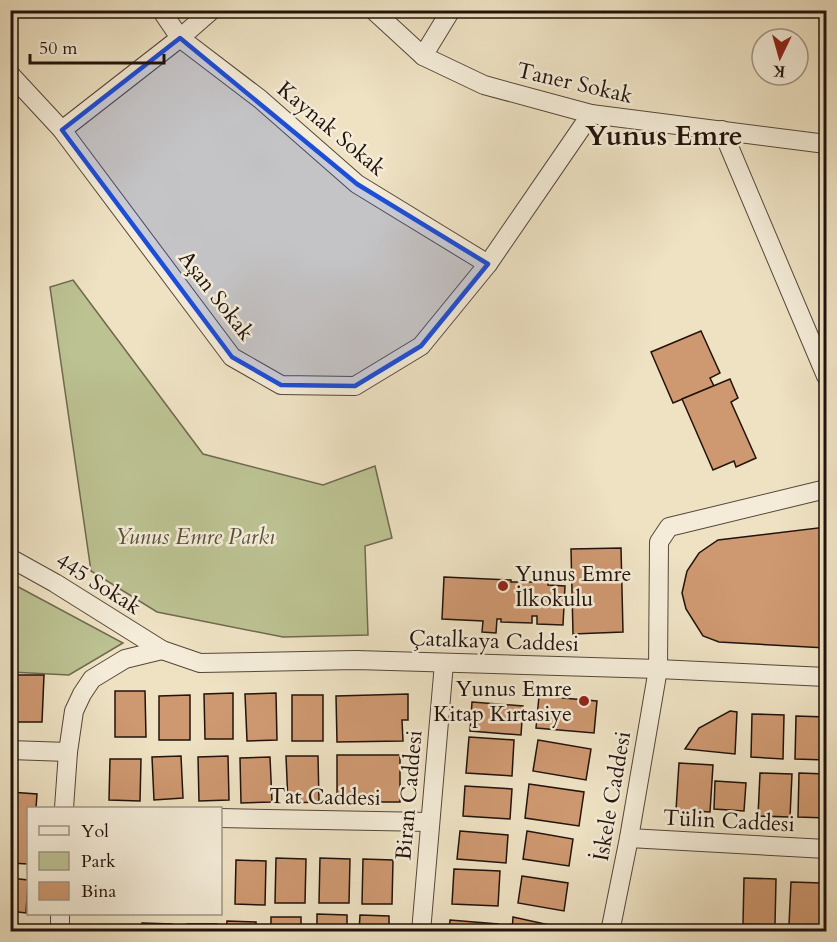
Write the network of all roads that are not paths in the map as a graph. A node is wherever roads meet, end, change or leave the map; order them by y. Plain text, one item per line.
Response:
1 (161, 10) edge
2 (212, 10) edge
3 (373, 10) edge
4 (451, 10) edge
5 (180, 38) junction
6 (423, 56) junction
7 (10, 74) edge
8 (591, 114) junction
9 (62, 130) junction
10 (722, 130) junction
11 (826, 144) edge
12 (488, 264) junction
13 (826, 376) edge
14 (826, 489) edge
15 (10, 558) edge
16 (162, 650) junction
17 (444, 663) junction
18 (658, 669) junction
19 (826, 677) edge
20 (10, 750) edge
21 (68, 752) junction
22 (64, 807) edge
23 (222, 818) edge
24 (430, 822) junction
25 (629, 838) junction
26 (826, 849) edge
27 (60, 915) edge
28 (60, 932) edge
29 (421, 932) edge
30 (610, 932) edge

1 - 5 street, Kaynak Sokak
2 - 5 street
3 - 6 street, Taner Sokak
4 - 6 street
5 - 9 street
5 - 12 street, Kaynak Sokak
6 - 8 street, Taner Sokak
7 - 9 street, Aşan Sokak
8 - 10 street, Taner Sokak
8 - 12 street, Aşan Sokak
9 - 12 street, Aşan Sokak
10 - 11 street, Taner Sokak
10 - 13 street
14 - 18 street, İskele Caddesi
15 - 16 street, 445 Sokak
16 - 17 street, Çatalkaya Caddesi
16 - 21 street
17 - 18 street, Çatalkaya Caddesi
17 - 24 street, Biran Caddesi
18 - 19 street, Çatalkaya Caddesi
18 - 25 street, İskele Caddesi
20 - 21 street
21 - 22 street
23 - 24 street, Tat Caddesi
24 - 29 street, Biran Caddesi
25 - 26 street, Tülin Caddesi
25 - 30 street, İskele Caddesi
27 - 28 street

